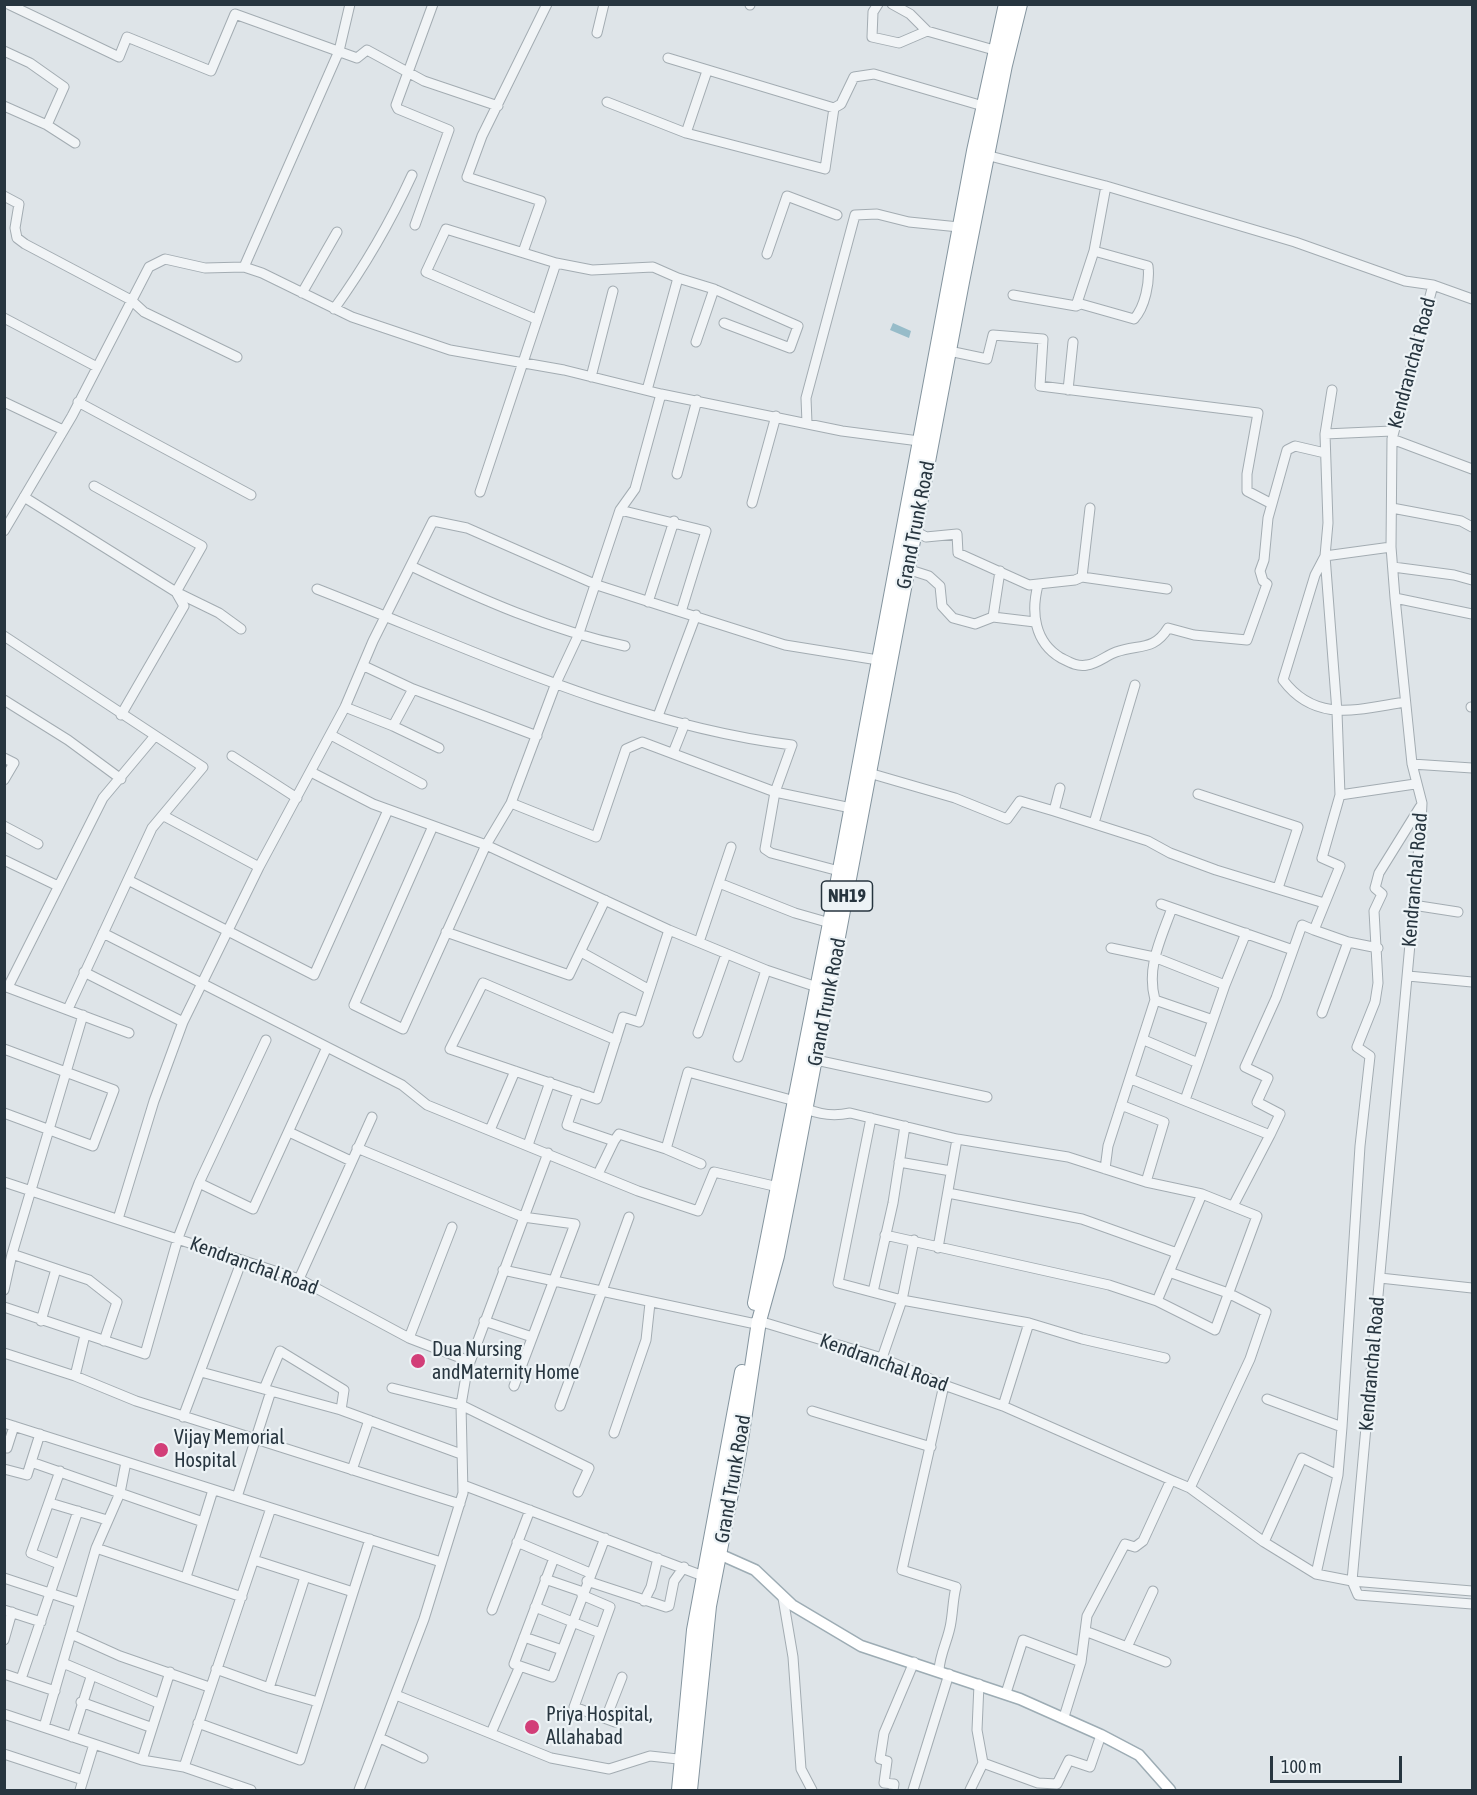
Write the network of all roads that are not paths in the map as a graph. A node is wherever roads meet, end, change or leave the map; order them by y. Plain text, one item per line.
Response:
1 (8, 4) edge
2 (339, 4) edge
3 (433, 4) edge
4 (547, 4) edge
5 (604, 4) edge
6 (878, 4) edge
7 (892, 4) edge
8 (1006, 4) edge
9 (1020, 4) edge
10 (349, 8) edge
11 (927, 31) junction
12 (597, 33) dead end
13 (994, 50) junction
14 (4, 51) edge
15 (339, 51) junction
16 (668, 58) dead end
17 (408, 71) junction
18 (707, 71) junction
19 (608, 102) dead end
20 (4, 106) edge
21 (498, 106) junction
22 (983, 106) junction
23 (834, 108) junction
24 (47, 125) junction
25 (686, 133) junction
26 (75, 143) dead end
27 (974, 151) junction
28 (987, 155) junction
29 (412, 175) dead end
30 (1106, 186) junction
31 (4, 196) edge
32 (837, 215) dead end
33 (415, 225) dead end
34 (959, 227) junction
35 (337, 232) dead end
36 (1095, 251) junction
37 (523, 252) junction
38 (767, 254) dead end
39 (556, 263) junction
40 (244, 267) junction
41 (678, 278) junction
42 (1433, 285) junction
43 (714, 289) junction
44 (613, 291) dead end
45 (302, 293) junction
46 (1013, 296) dead end
47 (1473, 298) edge
48 (131, 300) junction
49 (1076, 306) junction
50 (333, 309) junction
51 (4, 318) edge
52 (536, 319) junction
53 (724, 323) dead end
54 (696, 342) dead end
55 (1073, 342) dead end
56 (949, 351) junction
57 (237, 357) dead end
58 (520, 364) junction
59 (96, 367) junction
60 (591, 377) junction
61 (647, 390) junction
62 (1068, 390) junction
63 (1332, 390) dead end
64 (661, 394) junction
65 (697, 400) junction
66 (4, 402) edge
67 (78, 402) junction
68 (776, 416) junction
69 (807, 423) junction
70 (63, 430) junction
71 (1325, 434) junction
72 (1392, 435) junction
73 (919, 441) junction
74 (1325, 453) junction
75 (1473, 469) edge
76 (677, 474) dead end
77 (94, 486) dead end
78 (480, 492) dead end
79 (251, 495) dead end
80 (24, 497) junction
81 (753, 503) dead end
82 (1272, 504) junction
83 (1090, 508) dead end
84 (1392, 508) junction
85 (620, 510) junction
86 (674, 521) junction
87 (916, 525) junction
88 (1473, 527) edge
89 (4, 531) edge
90 (1391, 547) junction
91 (1324, 556) junction
92 (411, 566) junction
93 (902, 567) junction
94 (1393, 567) junction
95 (1000, 571) junction
96 (1082, 577) junction
97 (1473, 580) edge
98 (597, 585) junction
99 (1038, 585) junction
100 (317, 589) dead end
101 (1167, 589) dead end
102 (176, 592) junction
103 (1395, 598) junction
104 (648, 602) junction
105 (681, 612) junction
106 (1473, 614) edge
107 (696, 615) junction
108 (387, 616) junction
109 (993, 617) junction
110 (1035, 622) junction
111 (241, 629) dead end
112 (4, 636) edge
113 (578, 636) junction
114 (625, 646) dead end
115 (878, 660) junction
116 (364, 666) junction
117 (556, 682) junction
118 (1135, 685) dead end
119 (413, 689) junction
120 (4, 700) edge
121 (1405, 702) junction
122 (345, 707) junction
123 (1338, 712) junction
124 (121, 715) junction
125 (658, 716) junction
126 (684, 723) junction
127 (393, 726) junction
128 (331, 735) junction
129 (537, 736) junction
130 (154, 737) junction
131 (438, 748) dead end
132 (673, 753) junction
133 (232, 756) dead end
134 (4, 758) edge
135 (1412, 764) junction
136 (1473, 768) edge
137 (311, 772) junction
138 (869, 773) junction
139 (121, 779) junction
140 (4, 780) edge
141 (422, 784) dead end
142 (1415, 784) junction
143 (1060, 788) dead end
144 (775, 792) junction
145 (1198, 795) dead end
146 (1340, 795) junction
147 (297, 798) junction
148 (511, 803) junction
149 (1422, 803) junction
150 (851, 808) junction
151 (388, 810) junction
152 (1054, 811) junction
153 (164, 816) junction
154 (1094, 823) junction
155 (4, 826) edge
156 (433, 826) junction
157 (38, 844) dead end
158 (486, 845) junction
159 (731, 847) dead end
160 (4, 860) edge
161 (259, 867) junction
162 (839, 871) junction
163 (128, 880) junction
164 (719, 883) junction
165 (58, 886) junction
166 (1278, 888) junction
167 (605, 900) junction
168 (1324, 903) junction
169 (1161, 904) dead end
170 (1413, 905) junction
171 (1172, 908) junction
172 (1458, 912) dead end
173 (830, 923) junction
174 (669, 930) junction
175 (1314, 930) junction
176 (228, 932) junction
177 (446, 932) junction
178 (103, 933) junction
179 (1246, 933) junction
180 (699, 942) junction
181 (1348, 942) junction
182 (1111, 948) dead end
183 (1378, 948) junction
184 (1293, 950) junction
185 (581, 952) junction
186 (726, 954) junction
187 (1154, 957) junction
188 (766, 970) junction
189 (84, 972) junction
190 (1408, 976) junction
191 (1473, 982) edge
192 (203, 983) junction
193 (1225, 985) junction
194 (6, 986) edge
195 (817, 987) junction
196 (648, 989) junction
197 (1155, 1000) junction
198 (69, 1009) junction
199 (1322, 1013) dead end
200 (83, 1015) junction
201 (1213, 1020) junction
202 (183, 1022) junction
203 (129, 1033) dead end
204 (698, 1033) dead end
205 (266, 1040) dead end
206 (616, 1040) junction
207 (1144, 1040) junction
208 (327, 1047) junction
209 (4, 1049) edge
210 (738, 1057) dead end
211 (816, 1060) junction
212 (1198, 1063) junction
213 (66, 1070) junction
214 (515, 1071) junction
215 (1131, 1079) junction
216 (550, 1082) junction
217 (578, 1092) junction
218 (987, 1096) dead end
219 (1185, 1100) junction
220 (800, 1105) junction
221 (1121, 1105) junction
222 (4, 1113) edge
223 (372, 1117) dead end
224 (871, 1118) junction
225 (905, 1126) junction
226 (49, 1128) junction
227 (490, 1130) junction
228 (289, 1131) junction
229 (1270, 1135) junction
230 (957, 1139) junction
231 (614, 1141) junction
232 (528, 1145) junction
233 (357, 1148) junction
234 (666, 1149) junction
235 (548, 1153) junction
236 (351, 1161) junction
237 (899, 1162) junction
238 (700, 1164) dead end
239 (1105, 1169) junction
240 (951, 1171) junction
241 (598, 1174) junction
242 (4, 1182) edge
243 (199, 1182) junction
244 (1146, 1182) junction
245 (778, 1187) junction
246 (30, 1191) junction
247 (948, 1193) junction
248 (1202, 1194) junction
249 (1233, 1206) junction
250 (523, 1217) junction
251 (629, 1217) dead end
252 (118, 1219) junction
253 (452, 1227) dead end
254 (885, 1235) junction
255 (178, 1238) junction
256 (914, 1240) junction
257 (938, 1248) junction
258 (1177, 1253) junction
259 (12, 1254) junction
260 (242, 1260) junction
261 (7, 1263) edge
262 (56, 1269) junction
263 (503, 1270) junction
264 (1169, 1272) junction
265 (1380, 1278) junction
266 (299, 1279) junction
267 (555, 1281) junction
268 (1473, 1288) edge
269 (4, 1290) edge
270 (602, 1291) junction
271 (873, 1292) junction
272 (1228, 1293) junction
273 (902, 1300) junction
274 (1157, 1301) junction
275 (650, 1303) junction
276 (4, 1307) edge
277 (41, 1321) junction
278 (484, 1321) junction
279 (755, 1322) junction
280 (1029, 1323) junction
281 (85, 1335) junction
282 (532, 1337) junction
283 (409, 1338) junction
284 (104, 1341) junction
285 (4, 1353) edge
286 (882, 1358) junction
287 (1165, 1358) dead end
288 (469, 1361) junction
289 (201, 1372) junction
290 (75, 1376) junction
291 (944, 1385) junction
292 (514, 1386) dead end
293 (392, 1388) dead end
294 (268, 1390) junction
295 (1267, 1399) dead end
296 (461, 1405) junction
297 (560, 1406) dead end
298 (1003, 1406) junction
299 (341, 1410) junction
300 (812, 1411) dead end
301 (183, 1417) junction
302 (369, 1420) junction
303 (9, 1424) edge
304 (1342, 1427) junction
305 (40, 1434) junction
306 (614, 1434) dead end
307 (256, 1439) junction
308 (931, 1447) junction
309 (7, 1448) dead end
310 (461, 1454) junction
311 (32, 1462) junction
312 (126, 1462) junction
313 (4, 1469) edge
314 (352, 1470) junction
315 (60, 1471) junction
316 (1338, 1475) junction
317 (1171, 1480) junction
318 (463, 1485) junction
319 (1190, 1488) junction
320 (213, 1490) junction
321 (578, 1492) dead end
322 (120, 1493) junction
323 (237, 1497) junction
324 (50, 1503) junction
325 (460, 1504) junction
326 (271, 1508) junction
327 (530, 1510) junction
328 (78, 1511) junction
329 (107, 1520) junction
330 (203, 1522) junction
331 (605, 1538) junction
332 (370, 1539) junction
333 (517, 1542) junction
334 (1264, 1542) junction
335 (96, 1548) junction
336 (719, 1554) junction
337 (658, 1557) junction
338 (554, 1558) junction
339 (254, 1560) junction
340 (441, 1562) junction
341 (59, 1564) junction
342 (684, 1567) junction
343 (1316, 1574) junction
344 (703, 1576) junction
345 (186, 1577) junction
346 (305, 1577) junction
347 (589, 1577) junction
348 (4, 1578) edge
349 (545, 1579) junction
350 (1352, 1581) junction
351 (1153, 1591) dead end
352 (1473, 1591) edge
353 (50, 1592) junction
354 (353, 1592) junction
355 (582, 1594) junction
356 (242, 1597) junction
357 (783, 1598) junction
358 (644, 1601) junction
359 (80, 1603) junction
360 (1473, 1604) edge
361 (535, 1606) junction
362 (492, 1610) dead end
363 (8, 1611) edge
364 (41, 1622) junction
365 (572, 1622) junction
366 (1085, 1631) junction
367 (600, 1633) junction
368 (71, 1634) junction
369 (524, 1636) junction
370 (4, 1640) edge
371 (1128, 1646) junction
372 (562, 1650) junction
373 (914, 1662) junction
374 (1081, 1662) junction
375 (1166, 1662) dead end
376 (63, 1663) junction
377 (520, 1666) junction
378 (216, 1669) junction
379 (170, 1672) junction
380 (944, 1672) junction
381 (4, 1674) edge
382 (91, 1677) junction
383 (622, 1677) dead end
384 (21, 1679) junction
385 (979, 1684) junction
386 (209, 1687) junction
387 (269, 1688) junction
388 (55, 1691) junction
389 (1006, 1694) junction
390 (396, 1695) junction
391 (81, 1702) junction
392 (318, 1702) junction
393 (158, 1704) junction
394 (4, 1714) edge
395 (1064, 1717) junction
396 (198, 1723) junction
397 (150, 1726) junction
398 (44, 1728) junction
399 (491, 1733) junction
400 (1101, 1735) junction
401 (72, 1737) junction
402 (381, 1738) junction
403 (94, 1744) junction
404 (4, 1754) edge
405 (423, 1758) dead end
406 (142, 1760) junction
407 (689, 1760) junction
408 (983, 1763) junction
409 (184, 1767) junction
410 (83, 1780) junction
411 (1037, 1787) edge
412 (251, 1790) edge
413 (360, 1790) edge
414 (80, 1791) edge
415 (679, 1791) edge
416 (690, 1791) edge
417 (812, 1791) edge
418 (893, 1791) edge
419 (913, 1791) edge
420 (970, 1791) edge
421 (1170, 1791) edge

1 - 15 street
2 - 10 street
3 - 17 street
4 - 21 street
5 - 12 street
6 - 11 street
7 - 11 street
8 - 13 highway, Grand Trunk Road / NH19
9 - 28 highway, Grand Trunk Road / NH19
10 - 15 street
11 - 13 street
13 - 22 highway, Grand Trunk Road / NH19
14 - 24 street
15 - 17 street
15 - 40 street
16 - 18 street
17 - 21 street
17 - 33 street
18 - 23 street
18 - 25 street
19 - 25 street
20 - 24 street
21 - 37 street
22 - 23 street
22 - 27 highway, Grand Trunk Road / NH19
23 - 25 street
24 - 26 street
27 - 28 street
27 - 34 highway, Grand Trunk Road / NH19
28 - 30 street
28 - 56 highway, Grand Trunk Road / NH19
29 - 50 street
30 - 36 street
30 - 42 street
31 - 48 street
32 - 38 street
34 - 69 street
34 - 73 highway, Grand Trunk Road / NH19
35 - 45 street
36 - 49 street
36 - 49 street
37 - 39 street
37 - 52 street
39 - 41 street
39 - 52 street
40 - 45 street
40 - 48 street
41 - 43 street
41 - 61 street
42 - 47 street, Kendranchal Road
42 - 72 street, Kendranchal Road
43 - 53 street
43 - 54 street
44 - 60 street
45 - 50 street
46 - 49 street
48 - 57 street
48 - 59 street
50 - 58 street
51 - 59 street
52 - 58 street
55 - 62 street
56 - 62 street
56 - 87 highway, Grand Trunk Road / NH19
58 - 60 street
58 - 78 street
59 - 67 street
60 - 61 street
61 - 64 street
62 - 82 street
63 - 71 street
64 - 65 street
64 - 85 street
65 - 68 street
65 - 76 street
66 - 70 street
67 - 70 street
67 - 79 street
68 - 69 street
68 - 81 street
69 - 73 street
70 - 80 street
71 - 72 street
71 - 74 street
72 - 75 street
72 - 84 street, Kendranchal Road
73 - 93 highway, Grand Trunk Road / NH19
74 - 82 street
74 - 91 street
77 - 102 street
80 - 89 street
80 - 102 street
82 - 110 street
83 - 96 street
84 - 88 street
84 - 90 street, Kendranchal Road
85 - 86 street
85 - 98 street
86 - 104 street
86 - 105 street
87 - 93 highway, Grand Trunk Road / NH19
87 - 95 street
90 - 91 street
90 - 94 street, Kendranchal Road
91 - 123 street
91 - 123 street
92 - 98 street
92 - 108 street
92 - 113 street
93 - 109 street
93 - 115 highway, Grand Trunk Road / NH19
93 - 138 highway, Grand Trunk Road / NH19
94 - 97 street
94 - 103 street, Kendranchal Road
95 - 99 street
95 - 109 street
96 - 99 street
96 - 101 street
98 - 104 street
98 - 113 street
99 - 110 street
100 - 108 street
102 - 111 street
102 - 124 street
103 - 106 street
103 - 121 street, Kendranchal Road
104 - 105 street
105 - 107 street
107 - 115 street
107 - 125 street
108 - 116 street
108 - 117 street
109 - 110 street
112 - 124 street
113 - 114 street
113 - 117 street
115 - 150 highway, Grand Trunk Road / NH19
116 - 119 street
116 - 122 street
117 - 125 street
117 - 129 street
118 - 154 street
119 - 127 street
119 - 129 street
120 - 139 street
121 - 123 street
121 - 135 street, Kendranchal Road
122 - 127 street
122 - 128 street
123 - 146 street
124 - 130 street
125 - 126 street
126 - 132 street
126 - 144 street
127 - 131 street
128 - 137 street
128 - 141 street
129 - 148 street
130 - 139 street
130 - 153 street
132 - 144 street
132 - 148 street
133 - 147 street
134 - 140 street
135 - 136 street
135 - 142 street, Kendranchal Road
137 - 147 street
137 - 151 street
138 - 152 street
138 - 211 highway, Grand Trunk Road / NH19
139 - 165 street
142 - 146 street
142 - 149 street, Kendranchal Road
143 - 152 street
144 - 150 street
144 - 162 street
145 - 166 street
146 - 168 street
147 - 161 street
148 - 158 street
149 - 170 street, Kendranchal Road
149 - 183 street
150 - 162 highway, Grand Trunk Road / NH19
151 - 156 street
151 - 176 street
152 - 154 street
153 - 161 street
153 - 163 street
154 - 166 street
155 - 157 street
156 - 158 street
156 - 177 street
158 - 167 street
158 - 177 street
159 - 164 street
160 - 165 street
161 - 176 street
162 - 173 highway, Grand Trunk Road / NH19
163 - 176 street
163 - 178 street
164 - 173 street
164 - 180 street
165 - 194 street
166 - 168 street
167 - 174 street
167 - 185 street
168 - 175 street
169 - 171 street
170 - 172 street
170 - 190 street, Kendranchal Road
171 - 179 street
171 - 187 street
173 - 195 highway, Grand Trunk Road / NH19
174 - 180 street
174 - 196 street
175 - 181 street
175 - 184 street
176 - 192 street
177 - 185 street
178 - 189 street
178 - 192 street
179 - 184 street
179 - 193 street
180 - 186 street
181 - 183 street
181 - 199 street
182 - 187 street
183 - 304 street
184 - 229 street
185 - 196 street
186 - 188 street
186 - 204 street
187 - 193 street
187 - 197 street
188 - 195 street
188 - 210 street
189 - 198 street
189 - 202 street
190 - 191 street
190 - 265 street, Kendranchal Road
192 - 202 street
192 - 208 street
193 - 201 street
194 - 198 street
195 - 220 highway, Grand Trunk Road / NH19
196 - 206 street
197 - 201 street
197 - 207 street
198 - 200 street
200 - 203 street
200 - 213 street
201 - 212 street
202 - 252 street
205 - 243 street
206 - 214 street
206 - 217 street
207 - 212 street
207 - 215 street
208 - 227 street
208 - 228 street
209 - 213 street
211 - 218 street
211 - 220 highway, Grand Trunk Road / NH19
212 - 219 street
213 - 226 street
213 - 226 street
214 - 216 street
214 - 227 street
215 - 219 street
215 - 221 street
216 - 217 street
216 - 232 street
217 - 231 street
219 - 229 street
220 - 224 street
220 - 234 street
220 - 245 highway, Grand Trunk Road / NH19
220 - 279 highway, Grand Trunk Road / NH19
221 - 239 street
221 - 244 street
222 - 226 street
223 - 233 street
224 - 225 street
224 - 271 street
225 - 230 street
225 - 237 street
226 - 246 street
227 - 232 street
228 - 236 street
228 - 243 street
229 - 249 street
230 - 239 street
230 - 240 street
231 - 234 street
231 - 241 street
232 - 235 street
233 - 236 street
233 - 250 street
234 - 238 street
235 - 241 street
235 - 250 street
236 - 266 street
237 - 240 street
237 - 254 street
239 - 244 street
240 - 247 street
241 - 245 street
242 - 246 street, Kendranchal Road
243 - 255 street
244 - 248 street
245 - 279 highway, Grand Trunk Road / NH19
246 - 252 street, Kendranchal Road
246 - 259 street
247 - 257 street
247 - 258 street
248 - 249 street
248 - 258 street
249 - 272 street
250 - 263 street
250 - 267 street
251 - 270 street
252 - 255 street, Kendranchal Road
253 - 283 street
254 - 256 street
254 - 271 street
255 - 260 street, Kendranchal Road
255 - 284 street
256 - 257 street
256 - 273 street
257 - 274 street
258 - 264 street
259 - 261 street
259 - 262 street
260 - 266 street, Kendranchal Road
260 - 289 street
261 - 269 street
262 - 277 street
262 - 284 street
263 - 267 street, Kendranchal Road
263 - 278 street
264 - 272 street
264 - 274 street
265 - 268 street
265 - 350 street, Kendranchal Road
266 - 283 street, Kendranchal Road
267 - 270 street, Kendranchal Road
267 - 282 street
270 - 275 street, Kendranchal Road
270 - 297 street
271 - 273 street
272 - 274 street
272 - 319 street
273 - 280 street
273 - 286 street
275 - 279 street, Kendranchal Road
275 - 306 street
276 - 277 street
277 - 281 street
278 - 282 street
278 - 288 street
279 - 286 street, Kendranchal Road
279 - 336 highway, Grand Trunk Road / NH19
279 - 344 highway, Grand Trunk Road / NH19
280 - 287 street
280 - 298 street
281 - 284 street
281 - 290 street
282 - 292 street
283 - 288 street, Kendranchal Road
285 - 290 street
286 - 291 street, Kendranchal Road
288 - 296 street
289 - 294 street
289 - 301 street
290 - 301 street
291 - 298 street, Kendranchal Road
291 - 308 street
293 - 296 street
294 - 299 street
294 - 299 street
294 - 307 street
295 - 304 street
296 - 310 street
296 - 321 street
298 - 317 street, Kendranchal Road
299 - 302 street
300 - 308 street
301 - 307 street
302 - 310 street
302 - 314 street
303 - 305 street
303 - 309 street
304 - 316 street
305 - 311 street
305 - 312 street
307 - 314 street
307 - 323 street
308 - 380 street
310 - 318 street
311 - 313 street
311 - 315 street
312 - 320 street
312 - 322 street
314 - 325 street
315 - 322 street
315 - 324 street
316 - 334 street
316 - 343 street
317 - 319 street, Kendranchal Road
317 - 366 street
318 - 325 street
318 - 327 street
319 - 334 street, Kendranchal Road
320 - 323 street
320 - 330 street
322 - 329 street
322 - 330 street
323 - 326 street
324 - 328 street
324 - 341 street
325 - 340 street
326 - 332 street
326 - 339 street
327 - 331 street
327 - 333 street
328 - 329 street
328 - 341 street
329 - 335 street
330 - 345 street
331 - 337 street
331 - 347 street
332 - 340 street
332 - 354 street
333 - 338 street
333 - 362 street
334 - 343 street, Kendranchal Road
335 - 345 street
335 - 359 street
336 - 357 main road
336 - 407 highway, Grand Trunk Road / NH19
337 - 342 street
337 - 358 street
338 - 347 street
338 - 349 street
339 - 346 street
339 - 356 street
340 - 390 street
341 - 353 street
342 - 344 street
342 - 358 street
343 - 350 street, Kendranchal Road
344 - 407 highway, Grand Trunk Road / NH19
345 - 356 street
346 - 354 street
346 - 387 street
347 - 355 street
347 - 358 street
348 - 353 street
349 - 355 street
349 - 361 street
350 - 352 street
350 - 360 street
351 - 371 street
353 - 359 street
353 - 364 street
354 - 392 street
355 - 365 street
355 - 367 street
356 - 378 street
357 - 373 main road
357 - 417 street
359 - 368 street
361 - 365 street
361 - 369 street
363 - 364 street
363 - 370 street
364 - 384 street
365 - 367 street
365 - 372 street
366 - 371 street
366 - 374 street
367 - 383 street
368 - 376 street
368 - 379 street
369 - 372 street
369 - 377 street
371 - 375 street
372 - 377 street
373 - 380 main road
373 - 418 street
374 - 389 street
374 - 395 street
376 - 382 street
376 - 388 street
377 - 399 street
378 - 386 street
378 - 387 street
379 - 386 street
379 - 393 street
380 - 385 main road
380 - 419 street
381 - 384 street
382 - 391 street
382 - 393 street
384 - 388 street
385 - 389 main road
385 - 408 street
386 - 396 street
387 - 392 street
388 - 398 street
389 - 395 main road
390 - 399 street
390 - 402 street
391 - 397 street
391 - 401 street
392 - 396 street
393 - 397 street
394 - 398 street
395 - 400 main road
396 - 409 street
397 - 406 street
398 - 401 street
399 - 407 street
400 - 411 street
400 - 421 main road
401 - 403 street
402 - 405 street
402 - 413 street
403 - 406 street
403 - 410 street
404 - 410 street
406 - 409 street
407 - 415 highway, Grand Trunk Road / NH19
407 - 416 highway, Grand Trunk Road / NH19
408 - 411 street
408 - 420 street
409 - 412 street
410 - 414 street

